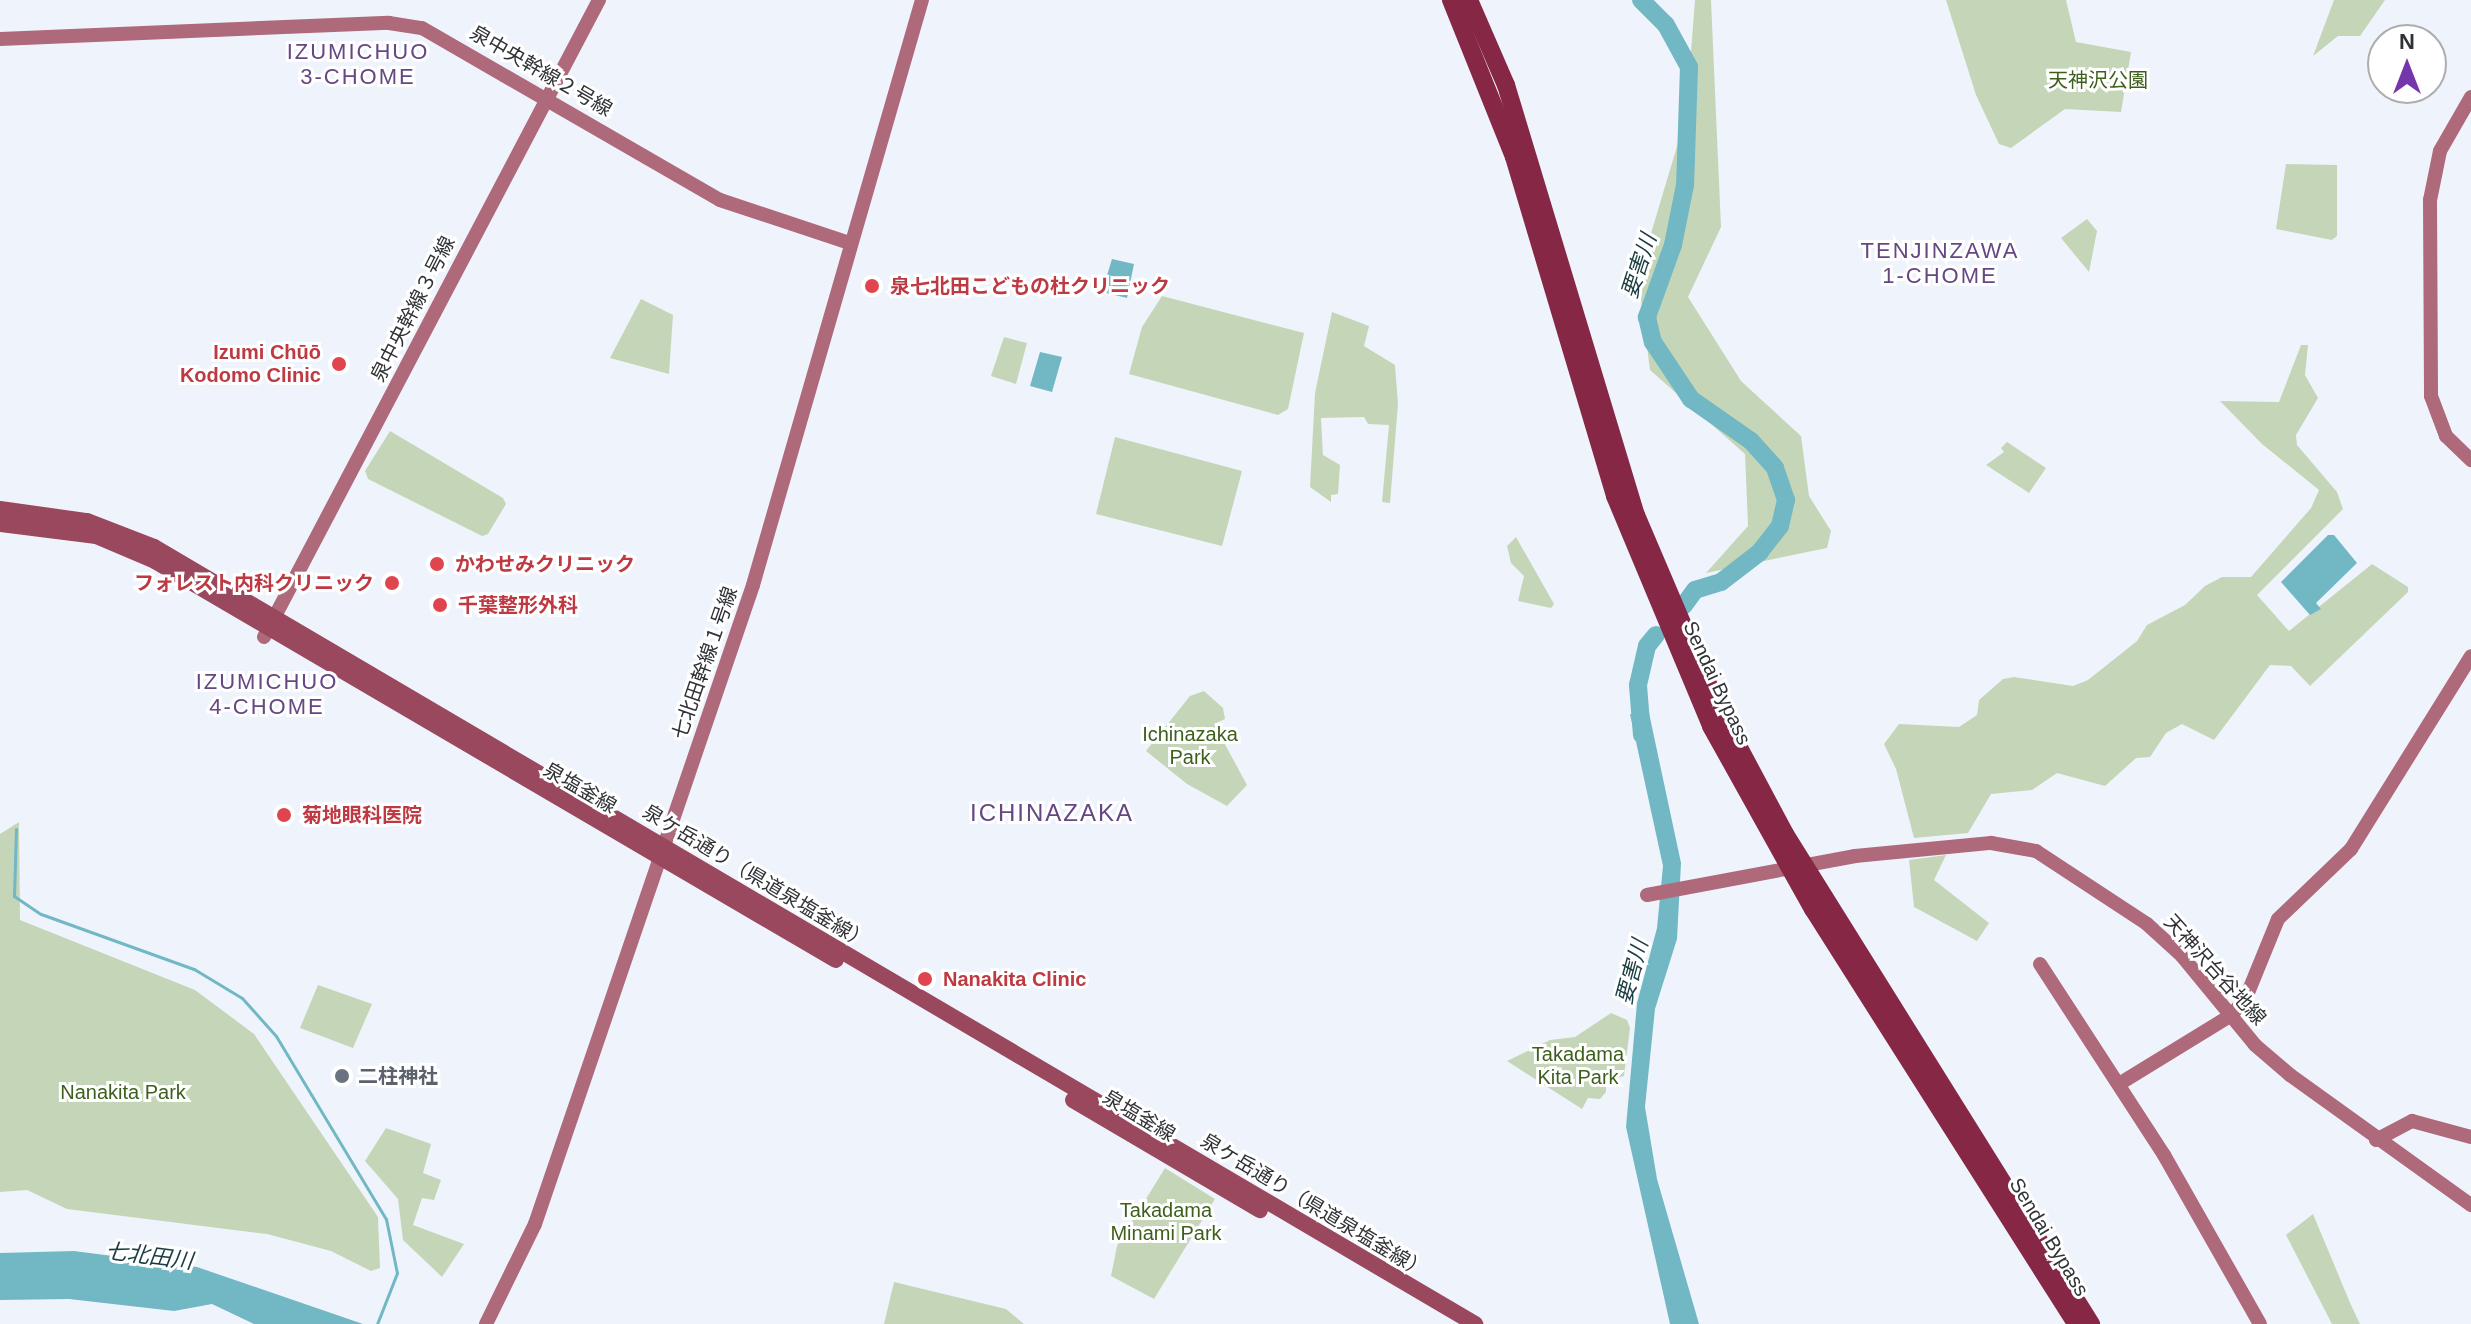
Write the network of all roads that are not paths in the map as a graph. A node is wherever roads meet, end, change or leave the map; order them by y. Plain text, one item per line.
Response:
1 (599, 0) edge
2 (922, 0) edge
3 (1451, 0) edge
4 (1469, 0) edge
5 (0, 39) edge
6 (545, 96) junction
7 (2471, 97) edge
8 (849, 243) junction
9 (2471, 460) edge
10 (0, 509) edge
11 (0, 524) edge
12 (269, 627) junction
13 (2471, 656) edge
14 (663, 852) junction
15 (1796, 865) junction
16 (1647, 895) dead end
17 (2040, 964) dead end
18 (2230, 1016) junction
19 (2119, 1084) junction
20 (2471, 1137) edge
21 (2376, 1140) junction
22 (2471, 1205) edge
23 (486, 1324) edge
24 (1455, 1324) edge
25 (1475, 1324) edge
26 (2076, 1324) edge
27 (2091, 1324) edge
28 (2260, 1324) edge

1 - 6 street, 泉中央幹線３号線
2 - 8 street, 七北田幹線１号線
3 - 15 highway, Sendai Bypass
4 - 15 highway, Sendai Bypass
5 - 6 street, 泉中央幹線２号線
6 - 8 street, 泉中央幹線２号線
6 - 12 street, 泉中央幹線３号線
7 - 9 street
8 - 14 street, 七北田幹線１号線
10 - 12 main road
11 - 12 main road, 泉塩釜線
12 - 14 main road, 泉塩釜線
13 - 18 street
14 - 23 street, 七北田幹線１号線
14 - 24 main road, 泉塩釜線
14 - 25 main road, 泉ケ岳通り（県道泉塩釜線）
15 - 16 street, 天神沢台谷地線
15 - 18 street, 天神沢台谷地線
15 - 26 highway, Sendai Bypass
15 - 27 highway, Sendai Bypass
17 - 19 street
18 - 19 street
18 - 21 street, 天神沢台谷地線
19 - 28 street
20 - 21 street
21 - 22 street, 天神沢台谷地線

